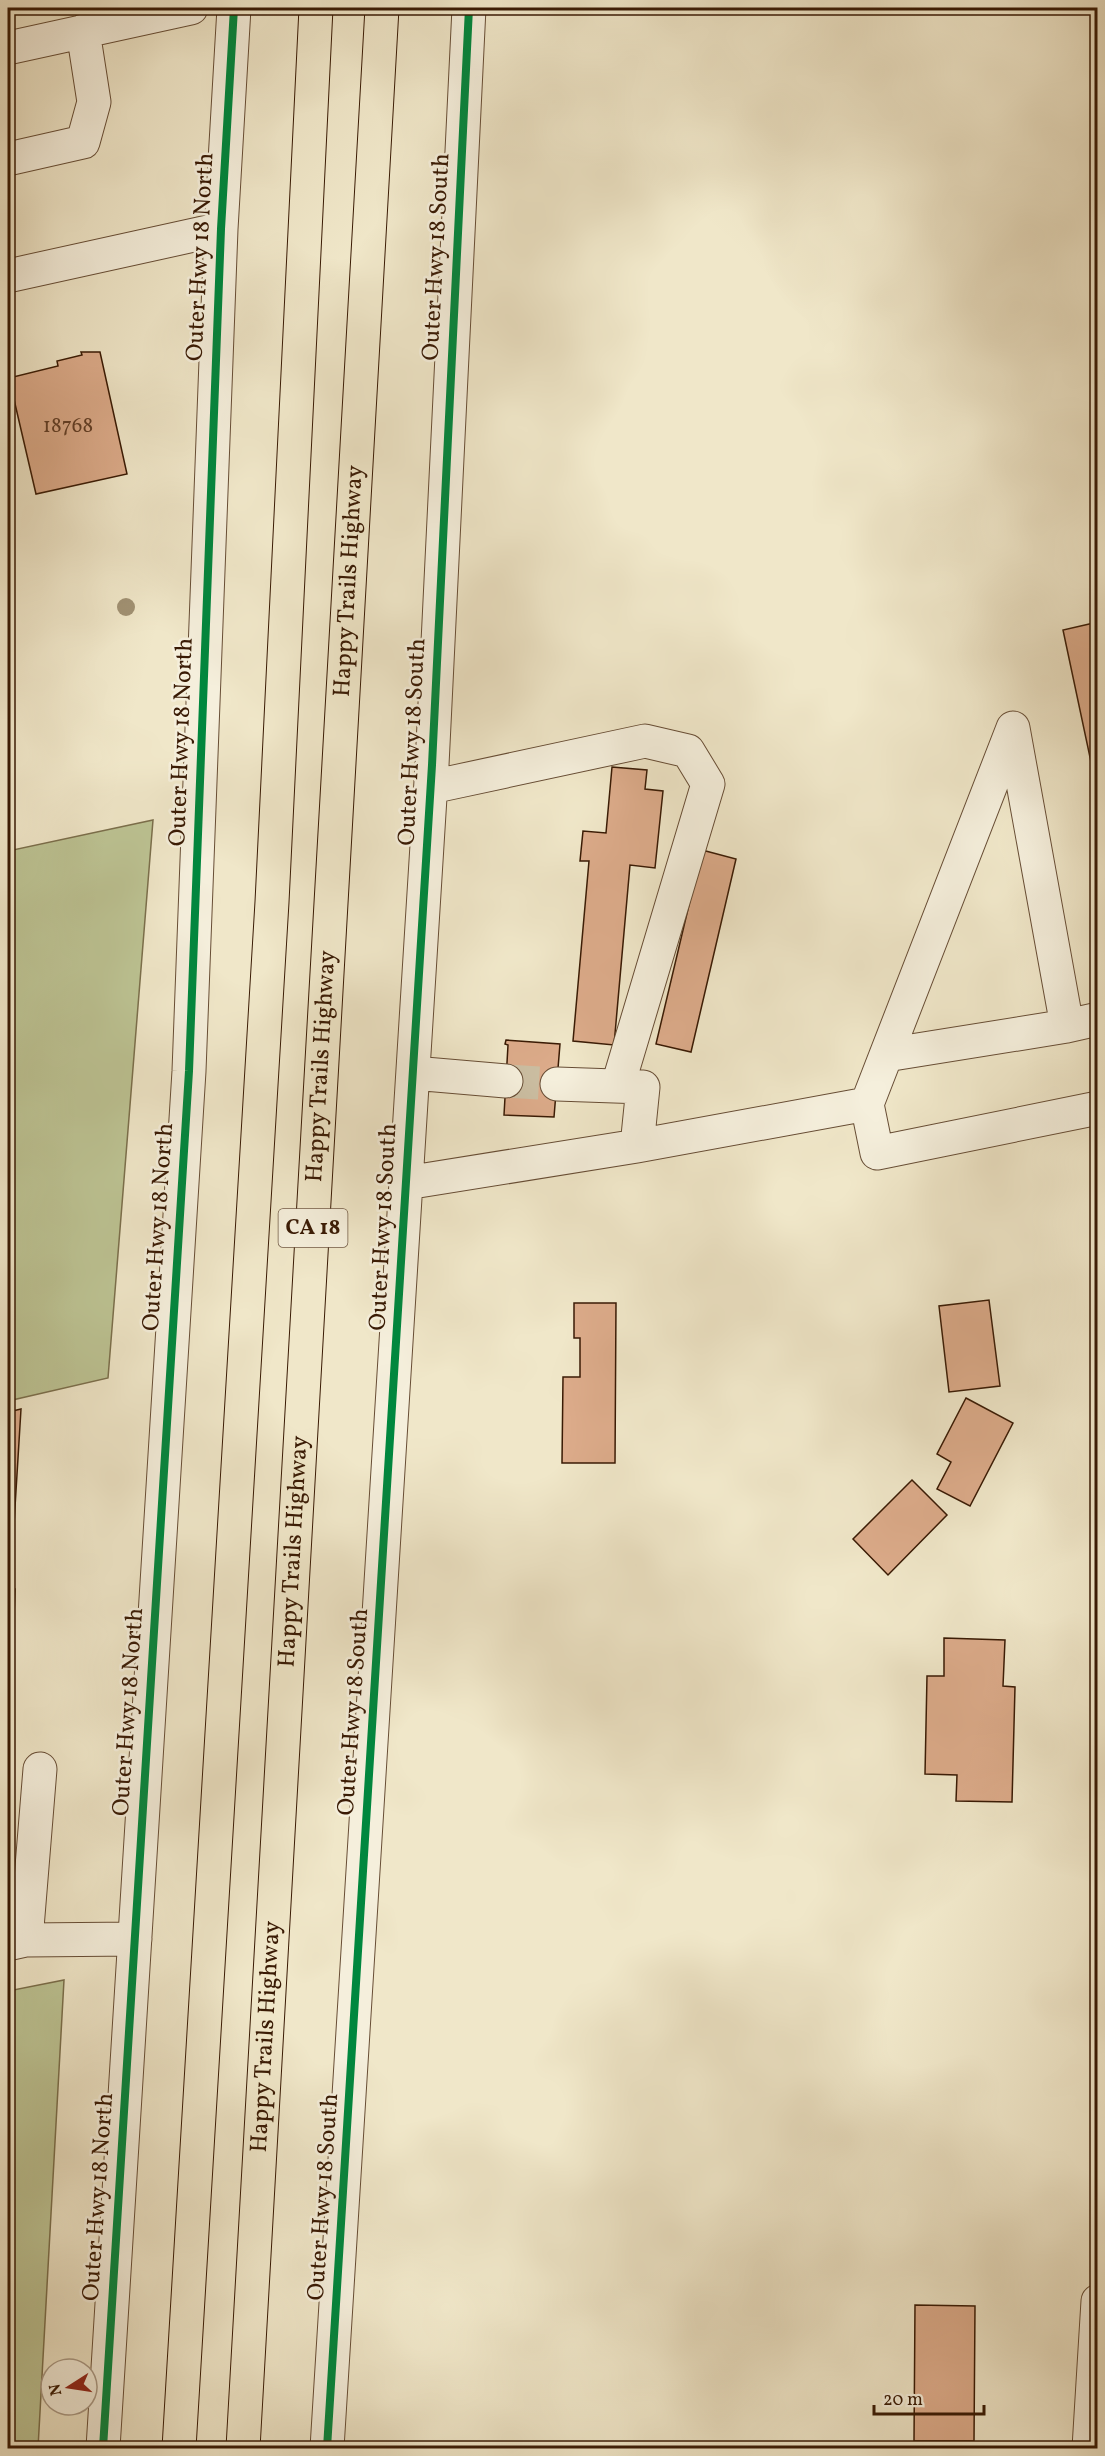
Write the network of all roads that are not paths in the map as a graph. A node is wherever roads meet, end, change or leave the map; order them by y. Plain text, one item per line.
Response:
1 (191, 8) edge
2 (234, 8) edge
3 (316, 8) edge
4 (382, 8) edge
5 (469, 8) edge
6 (83, 31) junction
7 (8, 48) edge
8 (8, 159) edge
9 (221, 229) junction
10 (8, 276) edge
11 (431, 787) junction
12 (1082, 1023) edge
13 (886, 1055) junction
14 (413, 1073) junction
15 (506, 1081) tunnel mouth
16 (557, 1084) tunnel mouth
17 (618, 1085) junction
18 (867, 1104) junction
19 (1098, 1108) edge
20 (637, 1146) junction
21 (406, 1183) junction
22 (40, 1769) dead end
23 (135, 1939) junction
24 (16, 1942) edge
25 (1098, 2301) edge
26 (103, 2448) edge
27 (179, 2448) edge
28 (243, 2448) edge
29 (327, 2448) edge
30 (1089, 2448) edge

1 - 6 street
2 - 9 street, Outer Hwy 18 North
3 - 27 main road, CA 18
4 - 28 main road, Happy Trails Highway / CA 18
5 - 11 street, Outer Hwy 18 South
6 - 7 street
6 - 8 street
9 - 10 street
9 - 23 street, Outer Hwy 18 North
11 - 14 street, Outer Hwy 18 South
11 - 17 street
12 - 13 street
12 - 13 street
13 - 18 street
14 - 15 street
14 - 21 street, Outer Hwy 18 South
16 - 17 street
17 - 20 street
18 - 19 street
18 - 20 street
20 - 21 street
21 - 29 street, Outer Hwy 18 South
22 - 24 street
23 - 24 street
23 - 26 street, Outer Hwy 18 North
25 - 30 street

